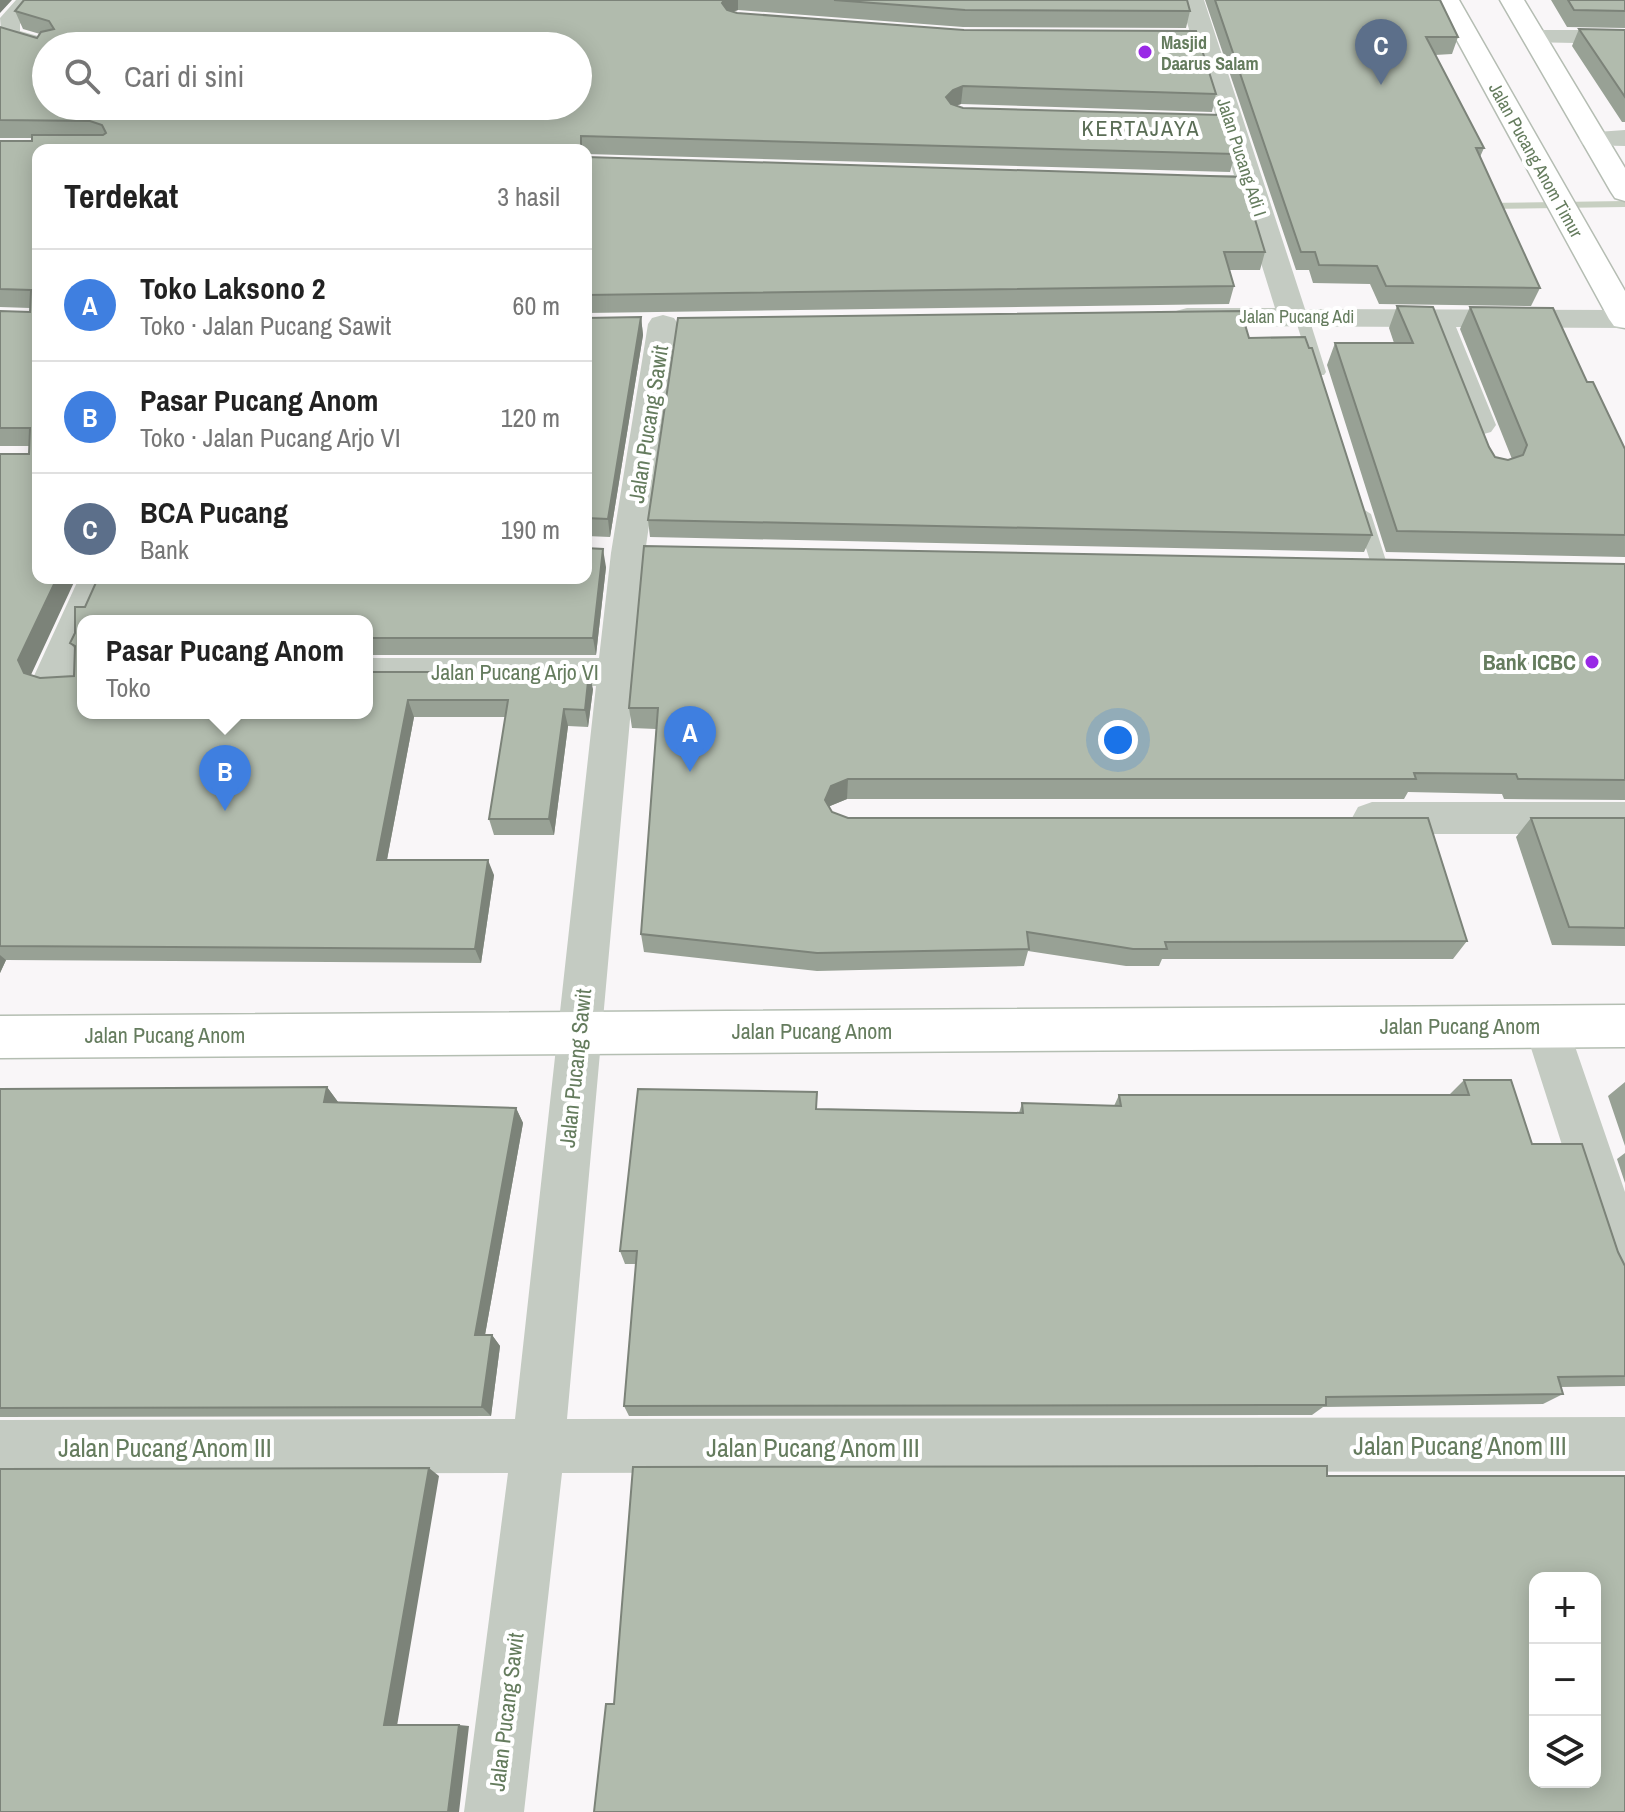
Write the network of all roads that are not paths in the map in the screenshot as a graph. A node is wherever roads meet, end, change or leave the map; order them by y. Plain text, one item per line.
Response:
1 (29, 0) edge
2 (1192, 0) edge
3 (1447, 0) edge
4 (1512, 0) edge
5 (1534, 37) junction
6 (1625, 37) edge
7 (1173, 38) edge
8 (1203, 38) junction
9 (32, 42) edge
10 (1200, 122) edge
11 (1232, 123) junction
12 (1625, 138) edge
13 (1592, 139) junction
14 (1159, 182) edge
15 (1625, 192) edge
16 (1257, 200) junction
17 (1296, 315) junction
18 (1437, 316) junction
19 (1166, 317) edge
20 (1625, 319) edge
21 (663, 324) dead end
22 (1324, 389) edge
23 (1490, 453) edge
24 (1357, 493) edge
25 (1379, 567) edge
26 (95, 584) edge
27 (86, 615) edge
28 (77, 647) edge
29 (373, 672) edge
30 (616, 672) junction
31 (68, 678) edge
32 (1339, 818) edge
33 (1625, 818) edge
34 (1546, 1026) junction
35 (1625, 1026) edge
36 (578, 1032) junction
37 (0, 1037) edge
38 (1625, 1264) edge
39 (1625, 1444) edge
40 (0, 1447) edge
41 (538, 1448) junction
42 (494, 1812) edge

1 - 9 street
2 - 8 street, Jalan Pucang Adi I
3 - 20 main road, Jalan Pucang Anom Timur
4 - 5 main road
5 - 6 street
5 - 13 main road
7 - 8 street
8 - 11 street, Jalan Pucang Adi I
10 - 11 street
11 - 16 street, Jalan Pucang Adi I
12 - 13 street
13 - 15 main road
14 - 16 street
16 - 17 street, Jalan Pucang Adi I
17 - 18 street, Jalan Pucang Adi
17 - 19 street, Jalan Pucang Adi
17 - 22 lane
18 - 20 street, Jalan Pucang Adi
18 - 23 street
21 - 30 street, Jalan Pucang Sawit
24 - 25 lane
26 - 27 street
28 - 31 street
29 - 30 street, Jalan Pucang Arjo VI
30 - 36 street, Jalan Pucang Sawit
32 - 33 street
34 - 35 main road, Jalan Pucang Anom
34 - 36 main road, Jalan Pucang Anom
34 - 38 street
36 - 37 main road, Jalan Pucang Anom
36 - 41 street, Jalan Pucang Sawit
39 - 41 street, Jalan Pucang Anom III
40 - 41 street, Jalan Pucang Anom III
41 - 42 street, Jalan Pucang Sawit

